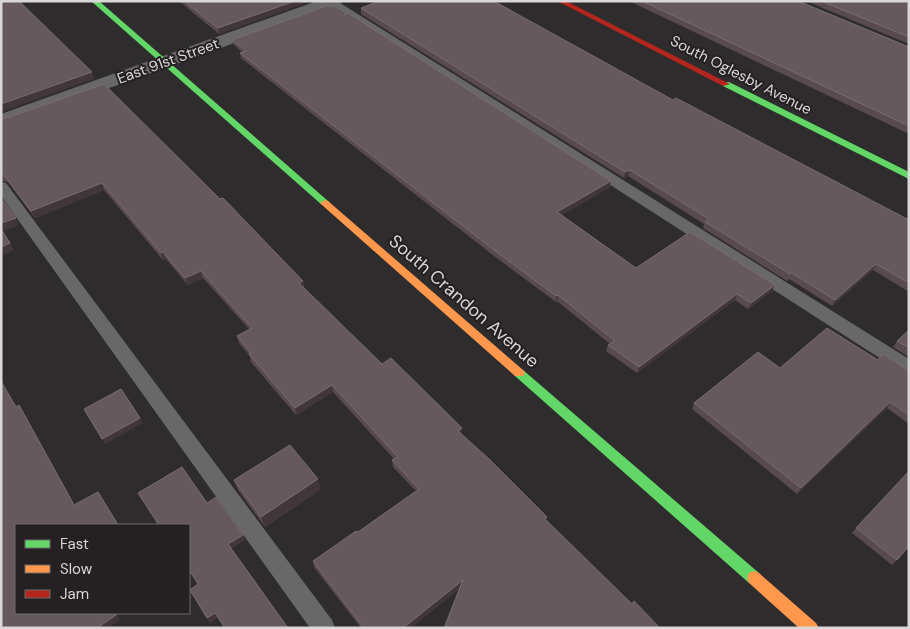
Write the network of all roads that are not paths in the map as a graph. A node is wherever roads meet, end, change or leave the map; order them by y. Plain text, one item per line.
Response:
1 (94, 1) edge
2 (560, 1) edge
3 (332, 2) edge
4 (164, 62) junction
5 (1, 121) edge
6 (909, 176) edge
7 (1, 186) edge
8 (909, 368) edge
9 (324, 628) edge
10 (811, 628) edge

1 - 4 street, South Crandon Avenue
2 - 6 street, South Oglesby Avenue
3 - 4 street, East 91st Street
3 - 8 lane
4 - 5 street, East 91st Street
4 - 10 street, South Crandon Avenue
7 - 9 lane

